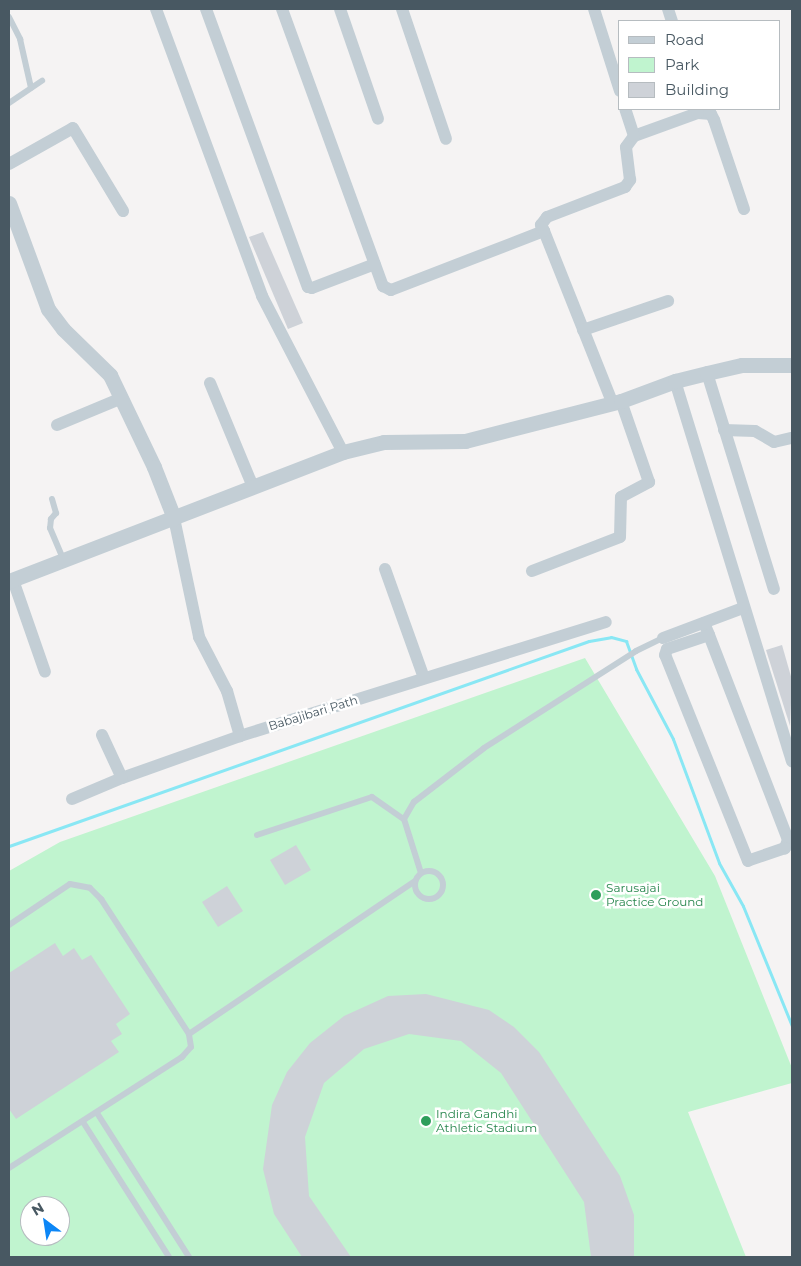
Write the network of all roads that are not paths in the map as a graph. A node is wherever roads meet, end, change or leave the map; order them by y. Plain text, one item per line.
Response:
1 (156, 9) edge
2 (206, 9) edge
3 (282, 9) edge
4 (340, 9) edge
5 (402, 9) edge
6 (594, 9) edge
7 (9, 16) edge
8 (42, 81) dead end
9 (618, 85) edge
10 (31, 88) junction
11 (9, 102) edge
12 (625, 110) edge
13 (698, 111) edge
14 (378, 119) dead end
15 (634, 136) junction
16 (446, 138) dead end
17 (9, 164) edge
18 (10, 206) edge
19 (744, 209) dead end
20 (123, 211) dead end
21 (544, 231) junction
22 (375, 264) junction
23 (668, 301) dead end
24 (583, 330) junction
25 (792, 365) edge
26 (707, 373) junction
27 (675, 381) junction
28 (210, 383) dead end
29 (122, 398) junction
30 (617, 402) junction
31 (57, 425) dead end
32 (724, 430) junction
33 (792, 438) edge
34 (343, 452) junction
35 (253, 487) junction
36 (52, 499) dead end
37 (174, 518) junction
38 (63, 560) junction
39 (385, 569) dead end
40 (532, 571) dead end
41 (11, 580) edge
42 (774, 589) dead end
43 (743, 608) junction
44 (606, 622) dead end
45 (704, 622) junction
46 (708, 635) junction
47 (663, 638) joint
48 (45, 672) dead end
49 (424, 678) junction
50 (102, 735) dead end
51 (240, 736) junction
52 (792, 761) edge
53 (122, 778) junction
54 (72, 799) dead end
55 (404, 820) junction
56 (257, 835) dead end
57 (421, 873) junction
58 (415, 881) junction
59 (9, 925) edge
60 (189, 1034) junction
61 (97, 1113) junction
62 (83, 1122) junction
63 (9, 1168) edge
64 (169, 1257) edge
65 (189, 1257) edge

1 - 34 street
2 - 22 street
3 - 22 street
4 - 14 street
5 - 16 street
6 - 9 street
7 - 10 lane
8 - 10 lane
10 - 11 lane
12 - 15 street
13 - 15 street
13 - 19 street
15 - 21 street
17 - 20 street
18 - 29 street
21 - 22 street
21 - 24 street
23 - 24 street
24 - 30 street
25 - 26 street
26 - 27 street
26 - 32 street
27 - 30 street
27 - 43 street
28 - 35 street
29 - 31 street
29 - 37 street
30 - 34 street
30 - 40 street
32 - 33 street
32 - 42 street
34 - 35 street
35 - 37 street
36 - 38 lane
37 - 38 street
37 - 51 street
38 - 41 street
39 - 49 street
41 - 48 street
43 - 45 street
43 - 52 street
44 - 49 street, Babajibari Path
45 - 46 street
45 - 47 street
46 - 46 street
47 - 55 lane
49 - 51 street, Babajibari Path
50 - 53 street
51 - 53 street, Babajibari Path
53 - 54 street, Babajibari Path
55 - 56 lane
55 - 57 lane
57 - 58 lane
57 - 58 lane
58 - 60 lane
59 - 60 lane
60 - 61 lane
61 - 62 lane
61 - 65 lane
62 - 63 lane
62 - 64 lane

